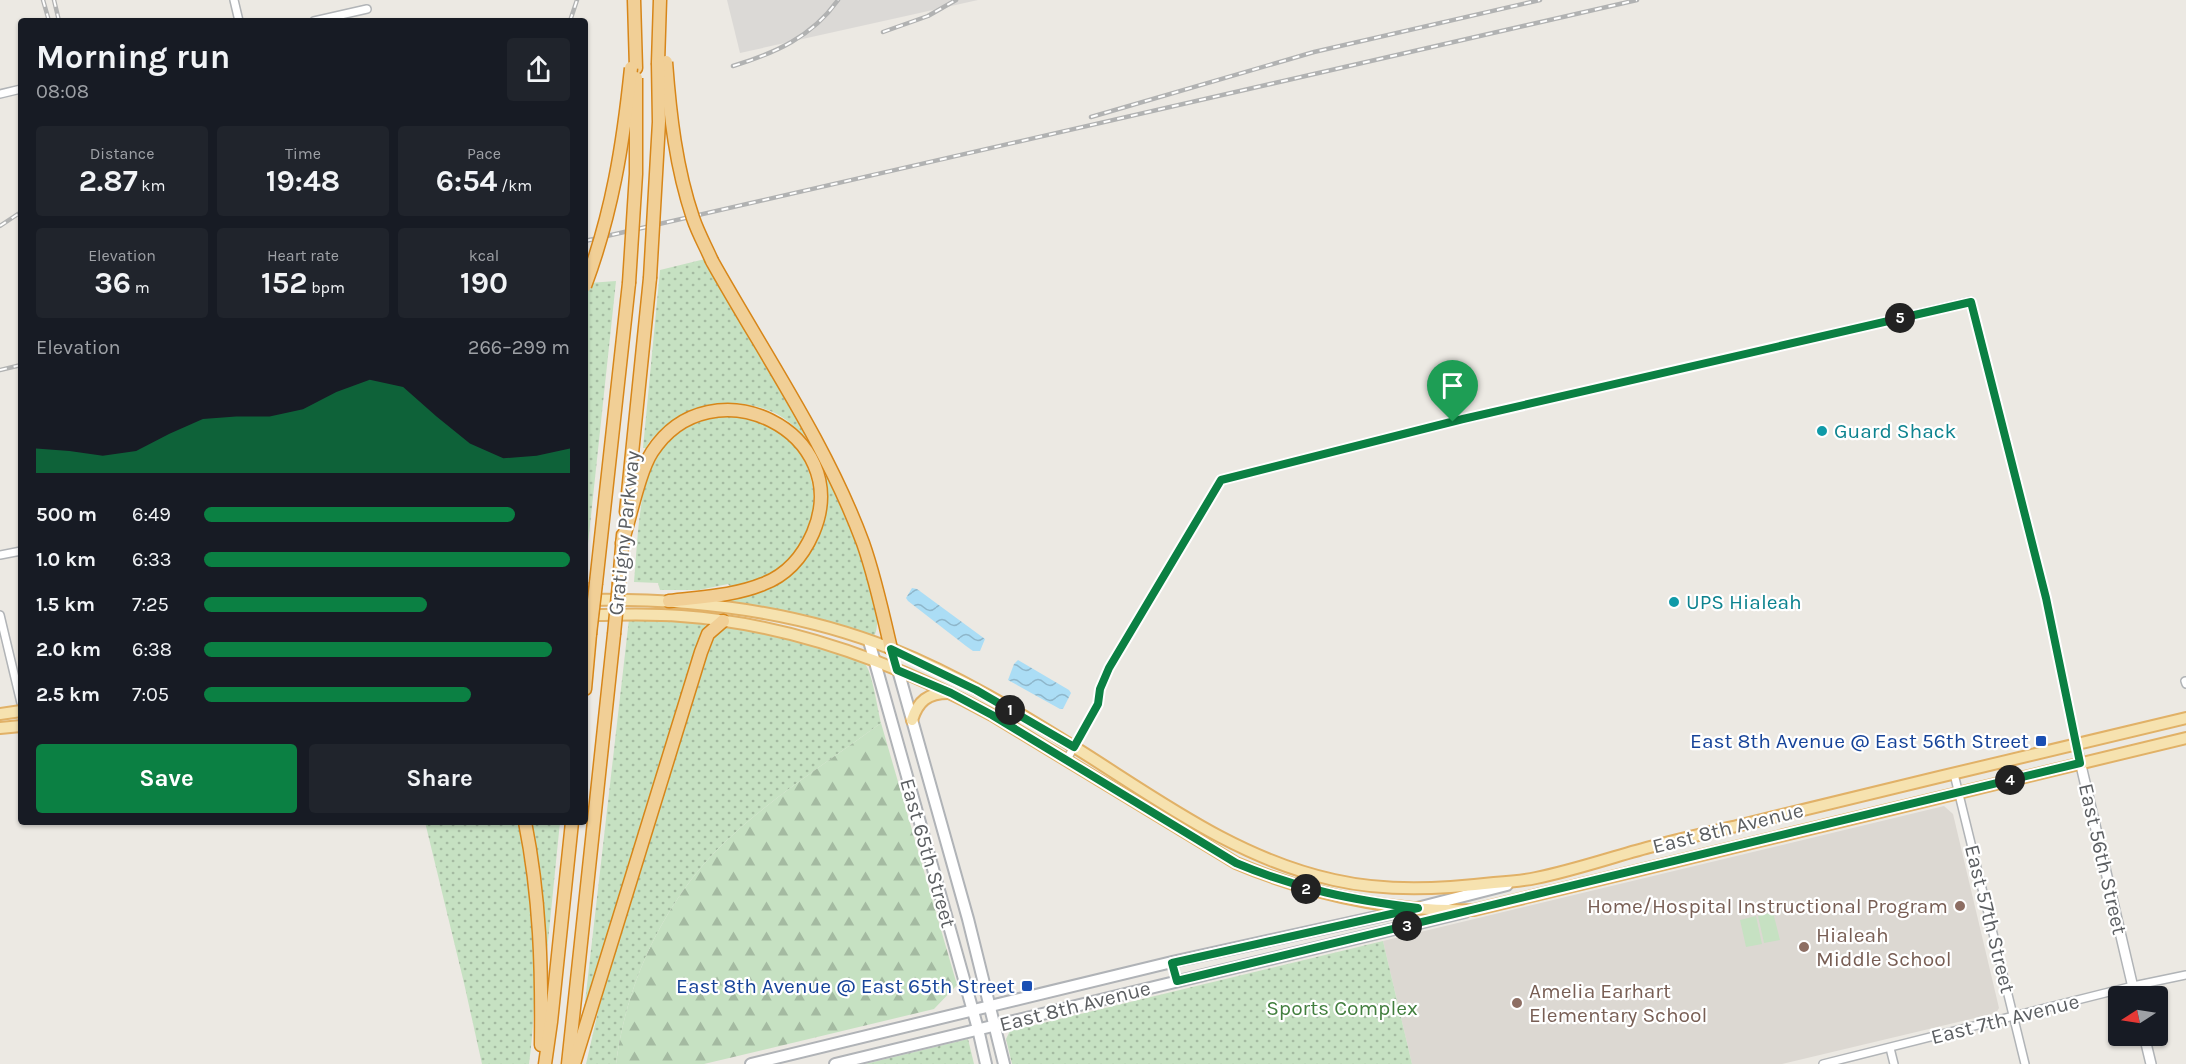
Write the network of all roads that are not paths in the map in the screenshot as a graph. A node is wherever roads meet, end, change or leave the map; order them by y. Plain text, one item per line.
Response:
1 (234, 0) edge
2 (634, 0) edge
3 (660, 0) edge
4 (367, 9) dead end
5 (238, 18) edge
6 (327, 18) edge
7 (662, 63) junction
8 (633, 68) junction
9 (18, 90) edge
10 (0, 94) edge
11 (588, 277) edge
12 (622, 543) junction
13 (18, 552) edge
14 (0, 555) edge
15 (588, 600) edge
16 (669, 601) junction
17 (0, 615) edge
18 (588, 615) edge
19 (723, 621) junction
20 (869, 642) junction
21 (891, 649) junction
22 (588, 656) edge
23 (874, 659) junction
24 (897, 670) junction
25 (18, 690) edge
26 (951, 693) junction
27 (18, 711) edge
28 (0, 714) edge
29 (2186, 718) edge
30 (912, 720) junction
31 (18, 726) edge
32 (0, 728) edge
33 (2186, 738) edge
34 (2076, 744) junction
35 (1074, 747) junction
36 (1066, 761) junction
37 (2080, 763) junction
38 (1954, 774) junction
39 (1959, 793) junction
40 (1767, 819) junction
41 (526, 825) edge
42 (572, 825) edge
43 (1772, 838) junction
44 (1587, 864) junction
45 (1533, 879) junction
46 (1591, 882) junction
47 (1418, 908) junction
48 (1474, 910) junction
49 (1172, 963) junction
50 (2186, 975) edge
51 (1177, 981) junction
52 (2133, 986) joint
53 (2108, 993) edge
54 (990, 1006) junction
55 (973, 1010) junction
56 (2014, 1017) junction
57 (994, 1026) junction
58 (978, 1029) junction
59 (2147, 1046) edge
60 (1890, 1048) junction
61 (543, 1064) edge
62 (568, 1064) edge
63 (574, 1064) edge
64 (751, 1064) edge
65 (835, 1064) edge
66 (986, 1064) edge
67 (1004, 1064) edge
68 (1823, 1064) edge
69 (1894, 1064) edge
70 (2025, 1064) edge
71 (2151, 1064) edge

1 - 5 street
2 - 8 highway
3 - 7 highway, Gratigny Parkway
4 - 6 street
7 - 12 highway, Gratigny Parkway, bridge
7 - 21 highway, bridge
8 - 11 highway, bridge
8 - 22 highway, Gratigny Parkway, bridge
9 - 10 street
12 - 16 highway
12 - 62 highway, Gratigny Parkway, bridge
13 - 14 street
15 - 16 main road
16 - 20 main road
17 - 25 street
18 - 19 main road
19 - 23 main road
19 - 63 highway
20 - 21 main road
20 - 23 main road, East 65th Street
21 - 24 main road, East 65th Street
21 - 35 main road
23 - 24 main road
23 - 55 main road, East 65th Street
24 - 26 main road
24 - 30 main road, East 65th Street
26 - 30 main road
26 - 36 main road
27 - 28 main road
29 - 34 main road, East 8th Avenue
30 - 54 main road, East 65th Street
31 - 32 main road
33 - 37 main road, East 8th Avenue
34 - 35 street, East 56th Street
34 - 37 street, East 56th Street
34 - 38 main road, East 8th Avenue
35 - 36 street
35 - 45 main road
36 - 47 main road
37 - 39 main road, East 8th Avenue
37 - 52 street, East 56th Street
38 - 39 street, East 57th Street
38 - 40 main road, East 8th Avenue
39 - 43 main road, East 8th Avenue
39 - 56 street, East 57th Street
40 - 43 main road
40 - 44 main road, East 8th Avenue
41 - 61 highway
42 - 61 highway
43 - 46 main road, East 8th Avenue
44 - 45 main road, East 8th Avenue
44 - 46 main road
45 - 47 main road, East 8th Avenue
46 - 48 main road, East 8th Avenue
47 - 48 main road
47 - 49 main road, East 8th Avenue
48 - 51 main road, East 8th Avenue
49 - 51 main road
49 - 54 main road, East 8th Avenue
50 - 52 street, East 7th Avenue
51 - 57 main road, East 8th Avenue
53 - 56 street, East 7th Avenue
54 - 55 main road, East 8th Avenue
54 - 57 main road, East 65th Street
55 - 58 main road, East 65th Street
55 - 64 main road, East 8th Avenue
56 - 60 street, East 7th Avenue
56 - 70 street, East 57th Street
57 - 58 main road, East 8th Avenue
57 - 67 main road, East 65th Street
58 - 65 main road, East 8th Avenue
58 - 66 main road, East 65th Street
59 - 71 street
60 - 68 street, East 7th Avenue
60 - 69 street

